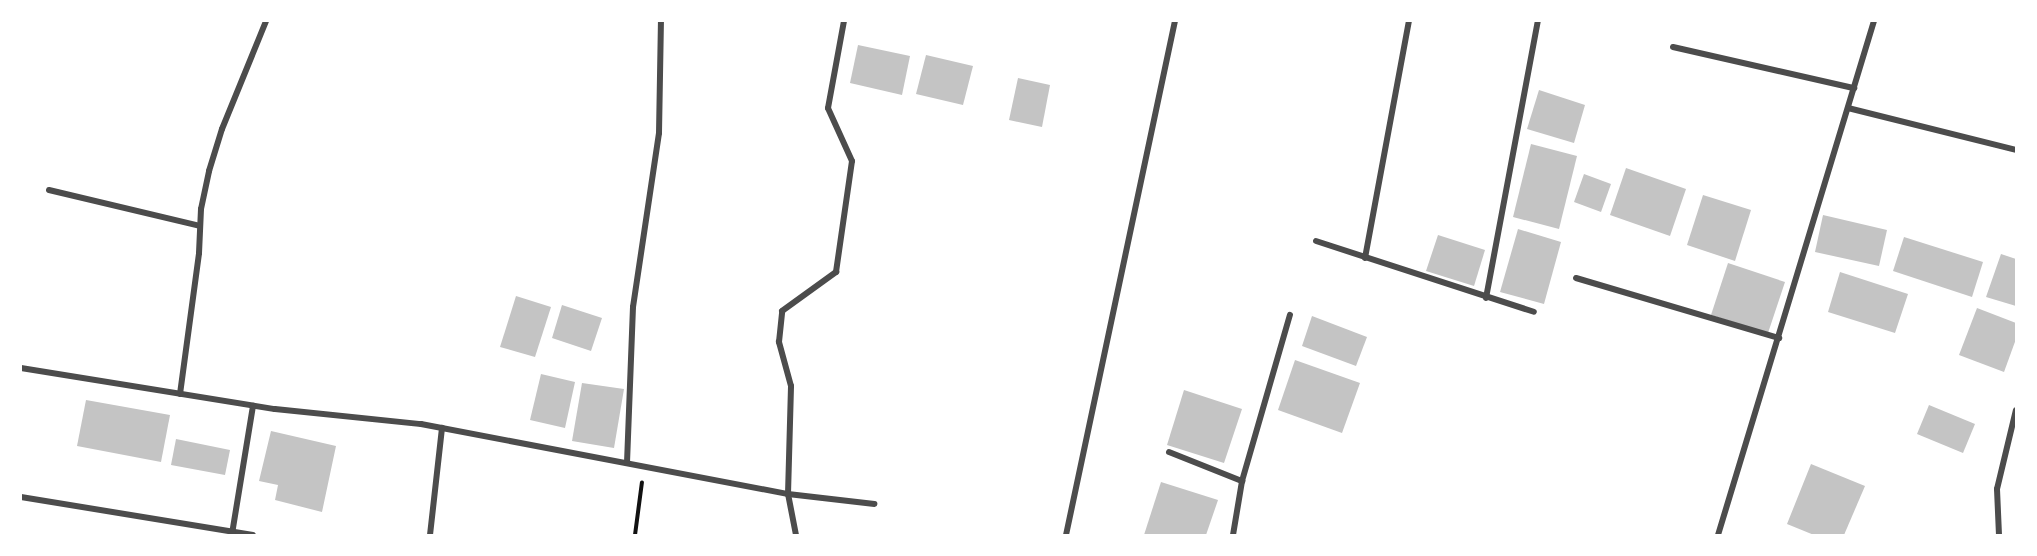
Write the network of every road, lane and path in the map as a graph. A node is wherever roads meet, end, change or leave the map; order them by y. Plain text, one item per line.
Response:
1 (266, 21) edge
2 (661, 21) edge
3 (844, 21) edge
4 (1175, 21) edge
5 (1409, 21) edge
6 (1538, 21) edge
7 (1874, 21) edge
8 (1673, 47) dead end
9 (1854, 88) junction
10 (1848, 108) junction
11 (2016, 150) edge
12 (49, 190) dead end
13 (200, 226) junction
14 (1316, 241) dead end
15 (1365, 258) junction
16 (1576, 278) dead end
17 (1486, 298) junction
18 (1534, 312) dead end
19 (1290, 315) dead end
20 (1779, 338) junction
21 (21, 368) edge
22 (180, 394) junction
23 (253, 406) junction
24 (2016, 410) edge
25 (442, 428) junction
26 (1169, 452) dead end
27 (627, 464) junction
28 (644, 467) junction
29 (1242, 481) junction
30 (788, 494) junction
31 (21, 497) edge
32 (874, 504) dead end
33 (232, 533) edge
34 (253, 535) edge
35 (430, 535) edge
36 (635, 535) edge
37 (796, 535) edge
38 (1066, 535) edge
39 (1233, 535) edge
40 (1718, 535) edge
41 (1999, 535) edge

1 - 13 street
2 - 27 street
3 - 30 street
4 - 38 street
5 - 15 street
6 - 17 street
7 - 9 street
8 - 9 street
9 - 10 street
10 - 11 street
10 - 20 street
12 - 13 street
13 - 22 street
14 - 15 street
15 - 17 street
16 - 20 street
17 - 18 street
19 - 29 street
20 - 40 street
21 - 22 street
22 - 23 street
23 - 25 street
23 - 33 street
24 - 41 street
25 - 27 street
25 - 35 street
26 - 29 street
27 - 28 street
28 - 30 street
28 - 36 path
29 - 39 street
30 - 32 street
30 - 37 street
31 - 33 street
33 - 34 street

